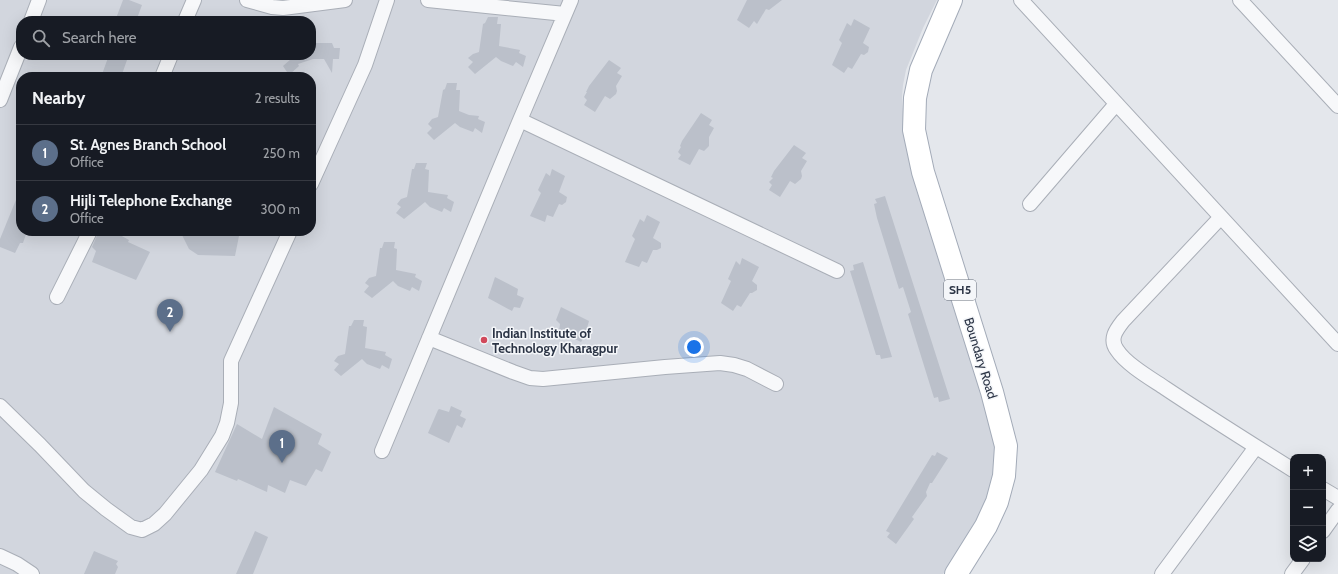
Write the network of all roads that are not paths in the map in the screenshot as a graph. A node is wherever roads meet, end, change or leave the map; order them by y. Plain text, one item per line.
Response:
1 (39, 0) edge
2 (194, 0) edge
3 (247, 0) edge
4 (345, 0) edge
5 (387, 0) edge
6 (428, 0) edge
7 (571, 0) edge
8 (951, 0) edge
9 (1021, 0) edge
10 (1240, 0) edge
11 (565, 14) junction
12 (33, 16) edge
13 (187, 16) edge
14 (16, 60) edge
15 (169, 60) edge
16 (164, 72) edge
17 (0, 100) edge
18 (1116, 104) junction
19 (1338, 106) edge
20 (520, 120) junction
21 (316, 173) edge
22 (1030, 204) dead end
23 (1221, 216) junction
24 (88, 236) edge
25 (288, 236) edge
26 (837, 271) dead end
27 (57, 298) dead end
28 (429, 338) junction
29 (1338, 344) edge
30 (776, 384) dead end
31 (0, 406) edge
32 (1256, 447) junction
33 (382, 451) dead end
34 (1290, 468) edge
35 (1325, 490) edge
36 (1338, 498) edge
37 (1338, 510) edge
38 (1326, 527) edge
39 (0, 556) edge
40 (1301, 562) edge
41 (32, 574) edge
42 (956, 574) edge
43 (1162, 574) edge
44 (1292, 574) edge

1 - 12 street
2 - 13 street
3 - 4 street
5 - 21 street
6 - 11 street
7 - 11 street
8 - 42 main road, Boundary Road / SH5
9 - 18 street
10 - 19 street
11 - 20 street
14 - 17 street
15 - 16 street
18 - 22 street
18 - 23 street
20 - 26 street
20 - 28 street
23 - 29 street
23 - 32 street
24 - 27 street
25 - 31 street
28 - 30 street
28 - 33 street
32 - 34 street
32 - 43 street
35 - 36 street
37 - 38 street
39 - 41 street
40 - 44 street

